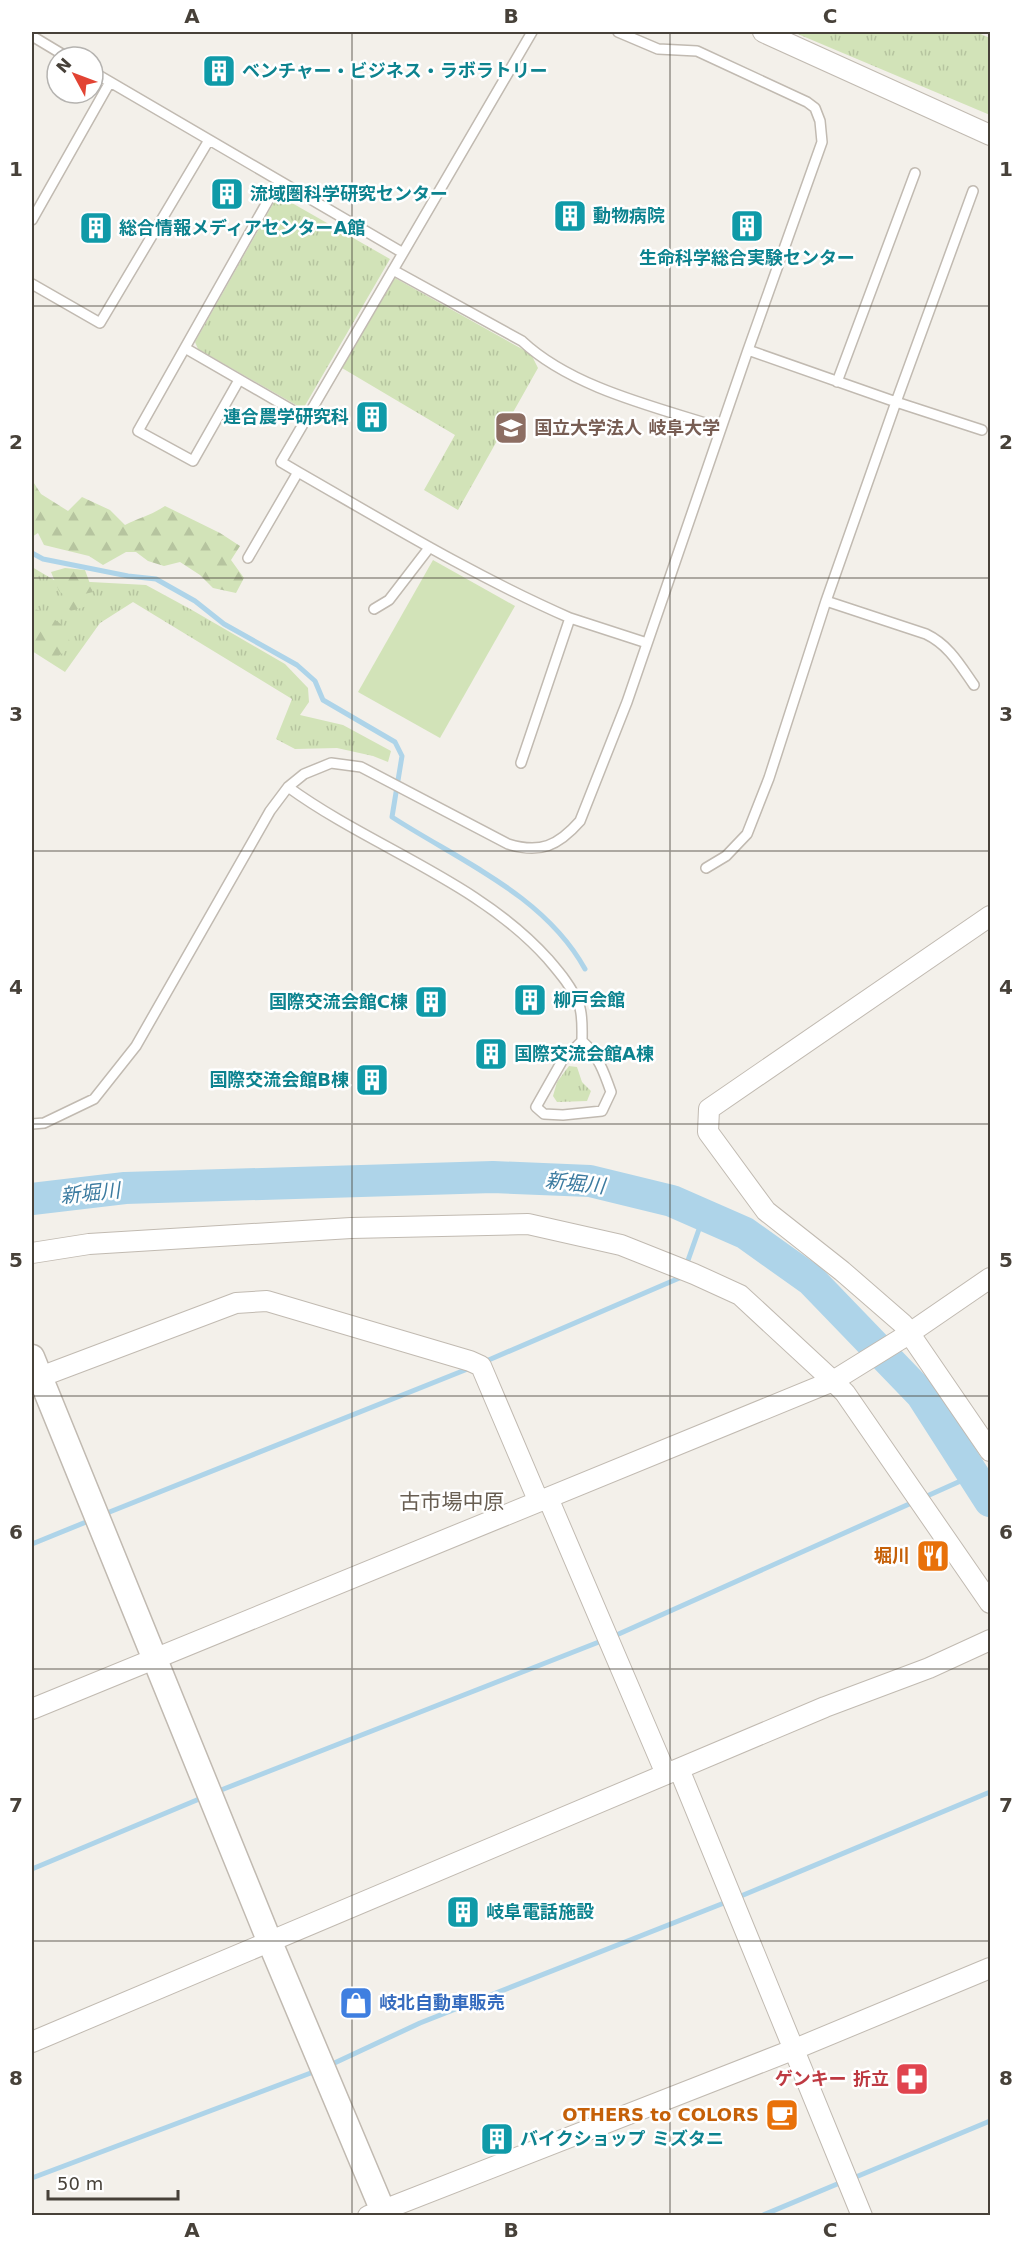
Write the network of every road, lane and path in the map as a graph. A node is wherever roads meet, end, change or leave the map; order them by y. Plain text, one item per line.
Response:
1 (532, 32) edge
2 (618, 32) edge
3 (763, 32) edge
4 (32, 36) edge
5 (47, 45) edge
6 (105, 79) edge
7 (110, 82) junction
8 (990, 135) edge
9 (209, 140) junction
10 (915, 173) dead end
11 (279, 181) junction
12 (973, 191) dead end
13 (32, 220) edge
14 (403, 253) junction
15 (393, 270) junction
16 (32, 285) edge
17 (185, 348) junction
18 (748, 350) junction
19 (239, 380) junction
20 (837, 382) junction
21 (896, 402) junction
22 (306, 418) junction
23 (721, 428) junction
24 (982, 430) dead end
25 (298, 472) junction
26 (429, 548) junction
27 (248, 558) dead end
28 (826, 601) junction
29 (374, 609) dead end
30 (570, 618) junction
31 (647, 643) junction
32 (975, 685) dead end
33 (521, 763) dead end
34 (288, 787) junction
35 (706, 868) dead end
36 (990, 916) edge
37 (582, 1041) junction
38 (32, 1124) edge
39 (32, 1253) edge
40 (990, 1278) edge
41 (907, 1335) junction
42 (34, 1371) edge
43 (837, 1378) junction
44 (990, 1451) edge
45 (543, 1499) junction
46 (990, 1603) edge
47 (990, 1640) edge
48 (156, 1659) junction
49 (32, 1709) edge
50 (673, 1772) junction
51 (269, 1940) junction
52 (990, 1968) edge
53 (32, 2042) edge
54 (795, 2049) junction
55 (378, 2214) edge
56 (862, 2216) edge

1 - 14 lane
2 - 18 lane
3 - 8 street
4 - 5 lane
6 - 7 lane
7 - 9 lane
7 - 13 lane
9 - 11 lane
9 - 16 lane
10 - 20 lane
11 - 14 lane
11 - 17 lane
12 - 21 lane
14 - 15 lane
15 - 22 lane
15 - 23 lane
17 - 19 lane
17 - 19 lane
18 - 20 lane
18 - 23 lane
19 - 22 lane
20 - 21 lane
21 - 24 lane
21 - 28 lane
22 - 25 lane
23 - 31 lane
25 - 26 lane
25 - 27 lane
26 - 29 lane
26 - 30 lane
28 - 32 lane
28 - 35 lane
30 - 31 lane
30 - 33 lane
31 - 34 lane
34 - 37 lane
34 - 38 lane
36 - 41 street
37 - 37 lane
39 - 43 street
40 - 41 street
41 - 43 street
41 - 44 street
42 - 45 street
42 - 48 street
43 - 45 street
43 - 46 street
45 - 48 street
45 - 50 street
47 - 50 street
48 - 49 street
48 - 51 street
50 - 51 street
50 - 54 street
51 - 53 street
51 - 55 street
52 - 54 street
54 - 55 street
54 - 56 street

